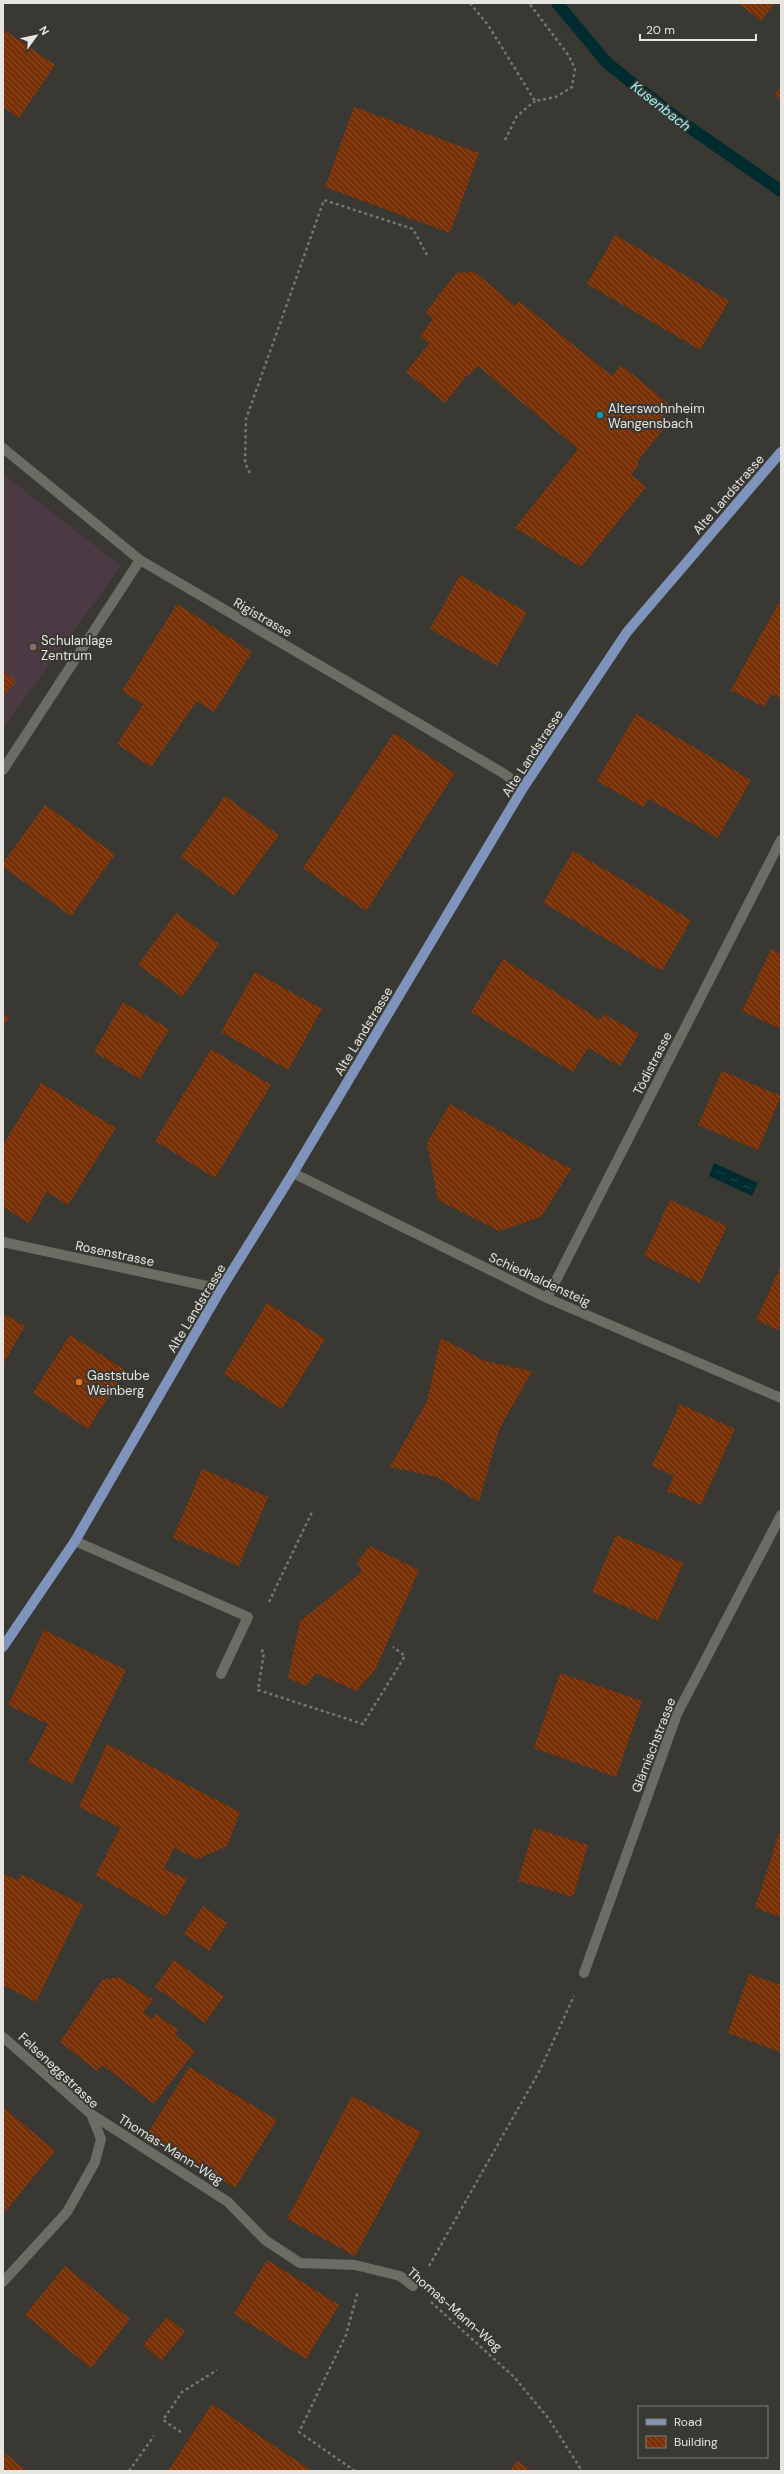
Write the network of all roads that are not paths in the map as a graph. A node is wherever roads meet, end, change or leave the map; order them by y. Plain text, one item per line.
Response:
1 (3, 448) edge
2 (781, 452) edge
3 (140, 560) junction
4 (3, 770) edge
5 (523, 788) junction
6 (781, 840) edge
7 (293, 1173) junction
8 (3, 1242) edge
9 (221, 1289) junction
10 (547, 1298) junction
11 (781, 1398) edge
12 (781, 1515) edge
13 (75, 1541) junction
14 (3, 1647) edge
15 (221, 1674) dead end
16 (584, 1973) road end
17 (3, 2037) edge
18 (91, 2114) junction
19 (3, 2282) edge
20 (413, 2286) road end

1 - 3 street, Rigistrasse
2 - 5 main road, Alte Landstrasse
3 - 4 street
3 - 5 street, Rigistrasse
5 - 7 main road, Alte Landstrasse
6 - 10 street, Tödistrasse
7 - 9 main road, Alte Landstrasse
7 - 10 street, Schiedhaldensteig
8 - 9 street, Rosenstrasse
9 - 13 main road, Alte Landstrasse
10 - 11 street, Schiedhaldensteig
12 - 16 street, Glärnischstrasse
13 - 14 main road, Alte Landstrasse
13 - 15 street
17 - 18 street, Felseneggstrasse
18 - 19 street, Felseneggstrasse
18 - 20 street, Thomas-Mann-Weg

